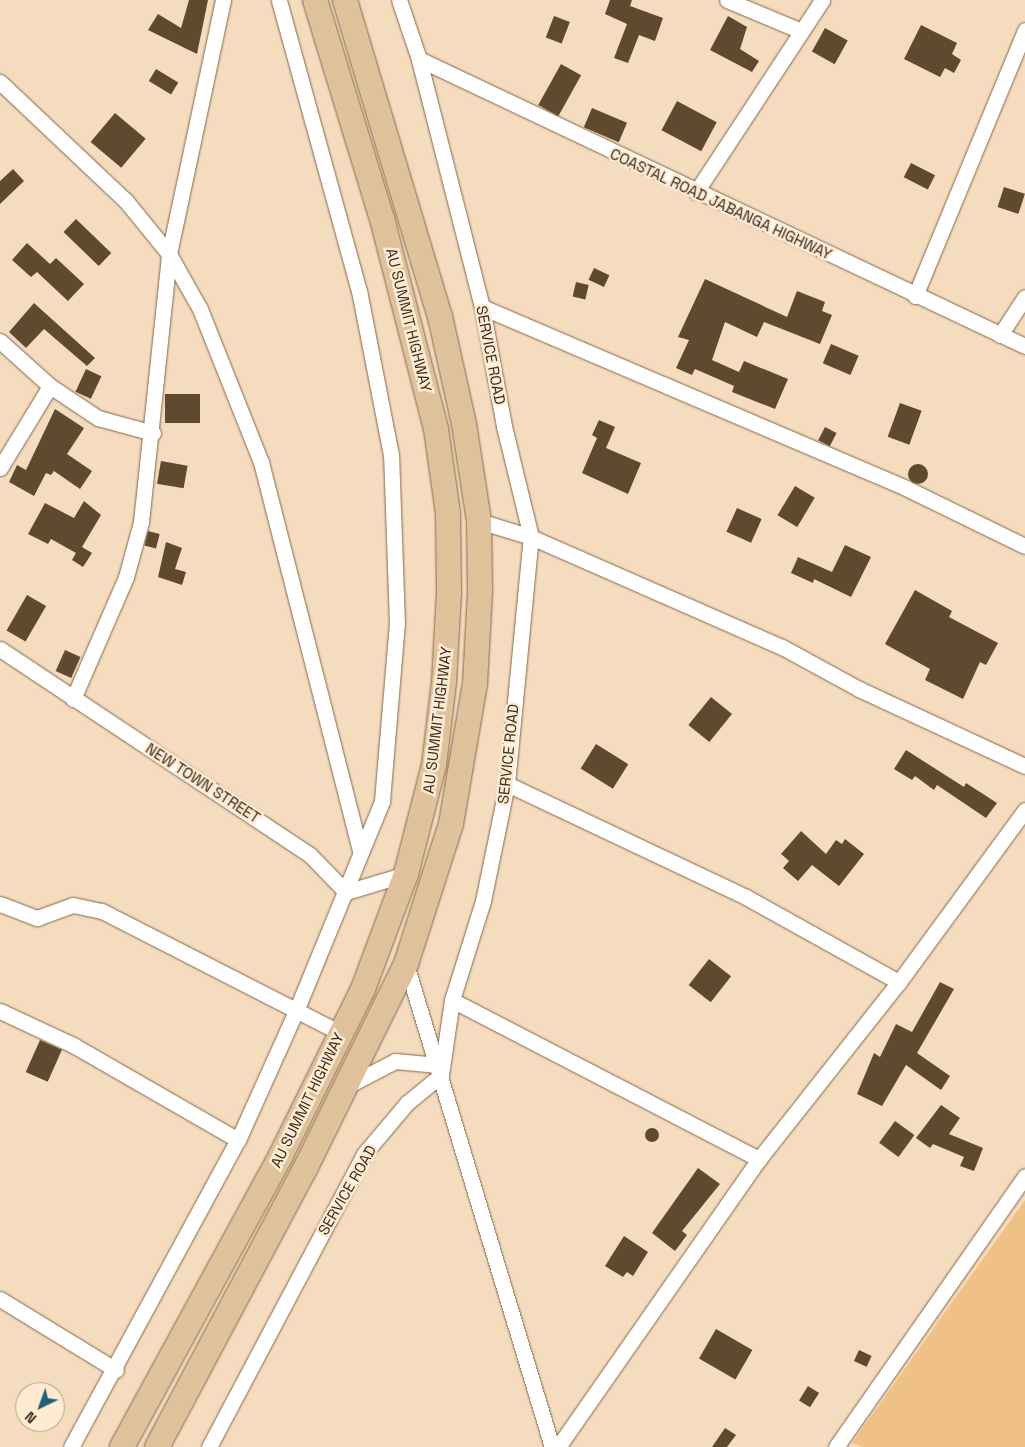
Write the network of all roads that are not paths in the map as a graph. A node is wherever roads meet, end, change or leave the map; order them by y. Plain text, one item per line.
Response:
1 (223, 0) edge
2 (279, 0) edge
3 (316, 0) edge
4 (345, 0) edge
5 (400, 0) edge
6 (727, 0) edge
7 (822, 0) edge
8 (1025, 30) edge
9 (801, 31) junction
10 (419, 59) junction
11 (0, 82) edge
12 (696, 192) junction
13 (169, 254) junction
14 (915, 296) junction
15 (1025, 297) edge
16 (482, 307) junction
17 (1000, 334) junction
18 (0, 341) edge
19 (1025, 346) edge
20 (50, 386) junction
21 (153, 433) junction
22 (0, 468) edge
23 (478, 522) junction
24 (531, 537) junction
25 (1025, 546) edge
26 (0, 649) edge
27 (73, 699) junction
28 (1025, 766) edge
29 (507, 784) junction
30 (1025, 810) edge
31 (360, 851) junction
32 (406, 874) junction
33 (346, 892) junction
34 (0, 904) edge
35 (406, 964) junction
36 (899, 982) junction
37 (452, 1000) junction
38 (0, 1010) edge
39 (296, 1011) junction
40 (340, 1033) junction
41 (439, 1070) junction
42 (347, 1086) junction
43 (238, 1140) junction
44 (759, 1159) junction
45 (1024, 1178) edge
46 (0, 1299) edge
47 (116, 1370) junction
48 (71, 1447) edge
49 (122, 1447) edge
50 (157, 1447) edge
51 (209, 1447) edge
52 (552, 1447) edge
53 (558, 1447) edge
54 (836, 1447) edge

1 - 13 street
2 - 31 street
3 - 32 main road, AU SUMMIT HIGHWAY
4 - 23 main road, AU SUMMIT HIGHWAY
5 - 10 street, SERVICE ROAD
6 - 9 street
7 - 9 street
8 - 14 street
9 - 12 street
10 - 12 street, COASTAL ROAD JABANGA HIGHWAY
10 - 16 street, SERVICE ROAD
11 - 13 street
12 - 14 street, COASTAL ROAD JABANGA HIGHWAY
13 - 21 street
13 - 31 street
14 - 17 street, COASTAL ROAD JABANGA HIGHWAY
15 - 17 street
16 - 24 street, SERVICE ROAD
16 - 25 street
17 - 19 street, COASTAL ROAD JABANGA HIGHWAY
18 - 20 street
20 - 21 street
20 - 22 street
21 - 27 street
23 - 24 street
23 - 35 main road, AU SUMMIT HIGHWAY
24 - 28 street
24 - 29 street, SERVICE ROAD
26 - 27 street, NEW TOWN STREET
27 - 33 street, NEW TOWN STREET
29 - 36 street
29 - 37 street, SERVICE ROAD
30 - 36 street
31 - 33 street
32 - 33 street
32 - 40 main road, AU SUMMIT HIGHWAY
33 - 39 street
34 - 39 street
35 - 41 street
35 - 42 main road, AU SUMMIT HIGHWAY
36 - 44 street
37 - 41 street, SERVICE ROAD
37 - 44 street
38 - 43 street
39 - 40 street
39 - 43 street
40 - 49 main road, AU SUMMIT HIGHWAY
41 - 42 street
41 - 51 street, SERVICE ROAD
41 - 52 street
42 - 50 main road, AU SUMMIT HIGHWAY
43 - 47 street
44 - 53 street
45 - 54 street
46 - 47 street
47 - 48 street

